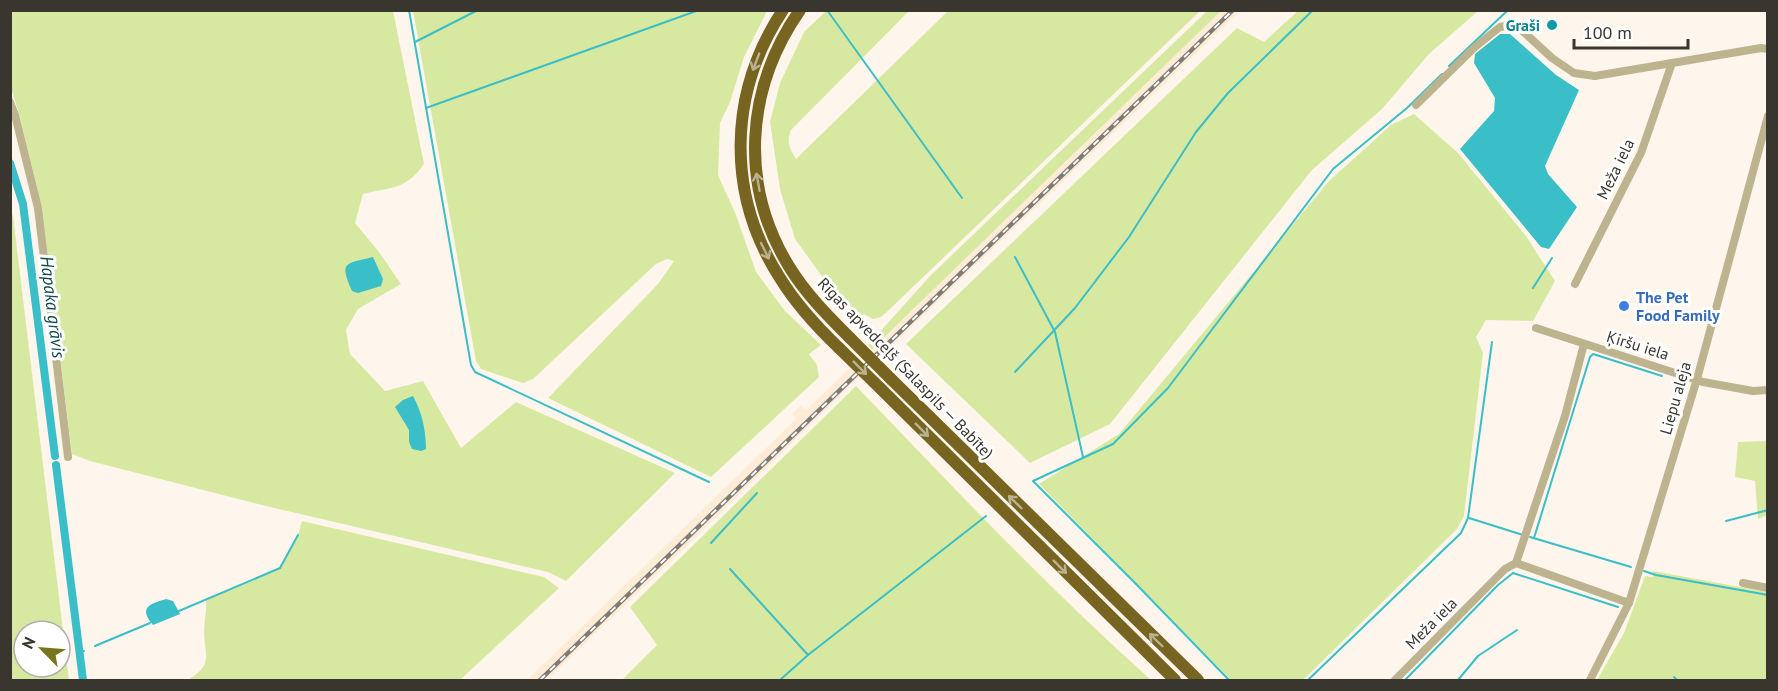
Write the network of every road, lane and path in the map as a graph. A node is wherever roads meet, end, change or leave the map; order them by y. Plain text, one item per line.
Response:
1 (783, 10) edge
2 (800, 10) edge
3 (1767, 49) edge
4 (1672, 63) junction
5 (10, 102) edge
6 (1416, 105) dead end
7 (1767, 116) edge
8 (1575, 284) dead end
9 (1536, 328) dead end
10 (1584, 344) junction
11 (1697, 379) junction
12 (1767, 390) edge
13 (68, 457) dead end
14 (1516, 563) junction
15 (1743, 584) dead end
16 (1767, 588) edge
17 (1629, 603) junction
18 (1175, 681) edge
19 (1198, 681) edge
20 (1395, 681) edge
21 (1590, 681) edge

1 -> 18 highway, Rīgas apvedceļš (Salaspils — Babīte), bridge
19 -> 2 highway, Rīgas apvedceļš (Salaspils — Babīte), bridge
3 - 4 street
4 - 6 street
4 - 8 street, Meža iela
5 - 13 street
7 - 11 street, Liepu aleja
9 - 10 street, Ķiršu iela
10 - 11 street, Ķiršu iela
10 - 14 street
11 - 12 street, Ķiršu iela
11 - 17 street, Liepu aleja
14 - 17 street
14 - 20 street, Meža iela
15 - 16 street
17 - 21 street, Liepu aleja

